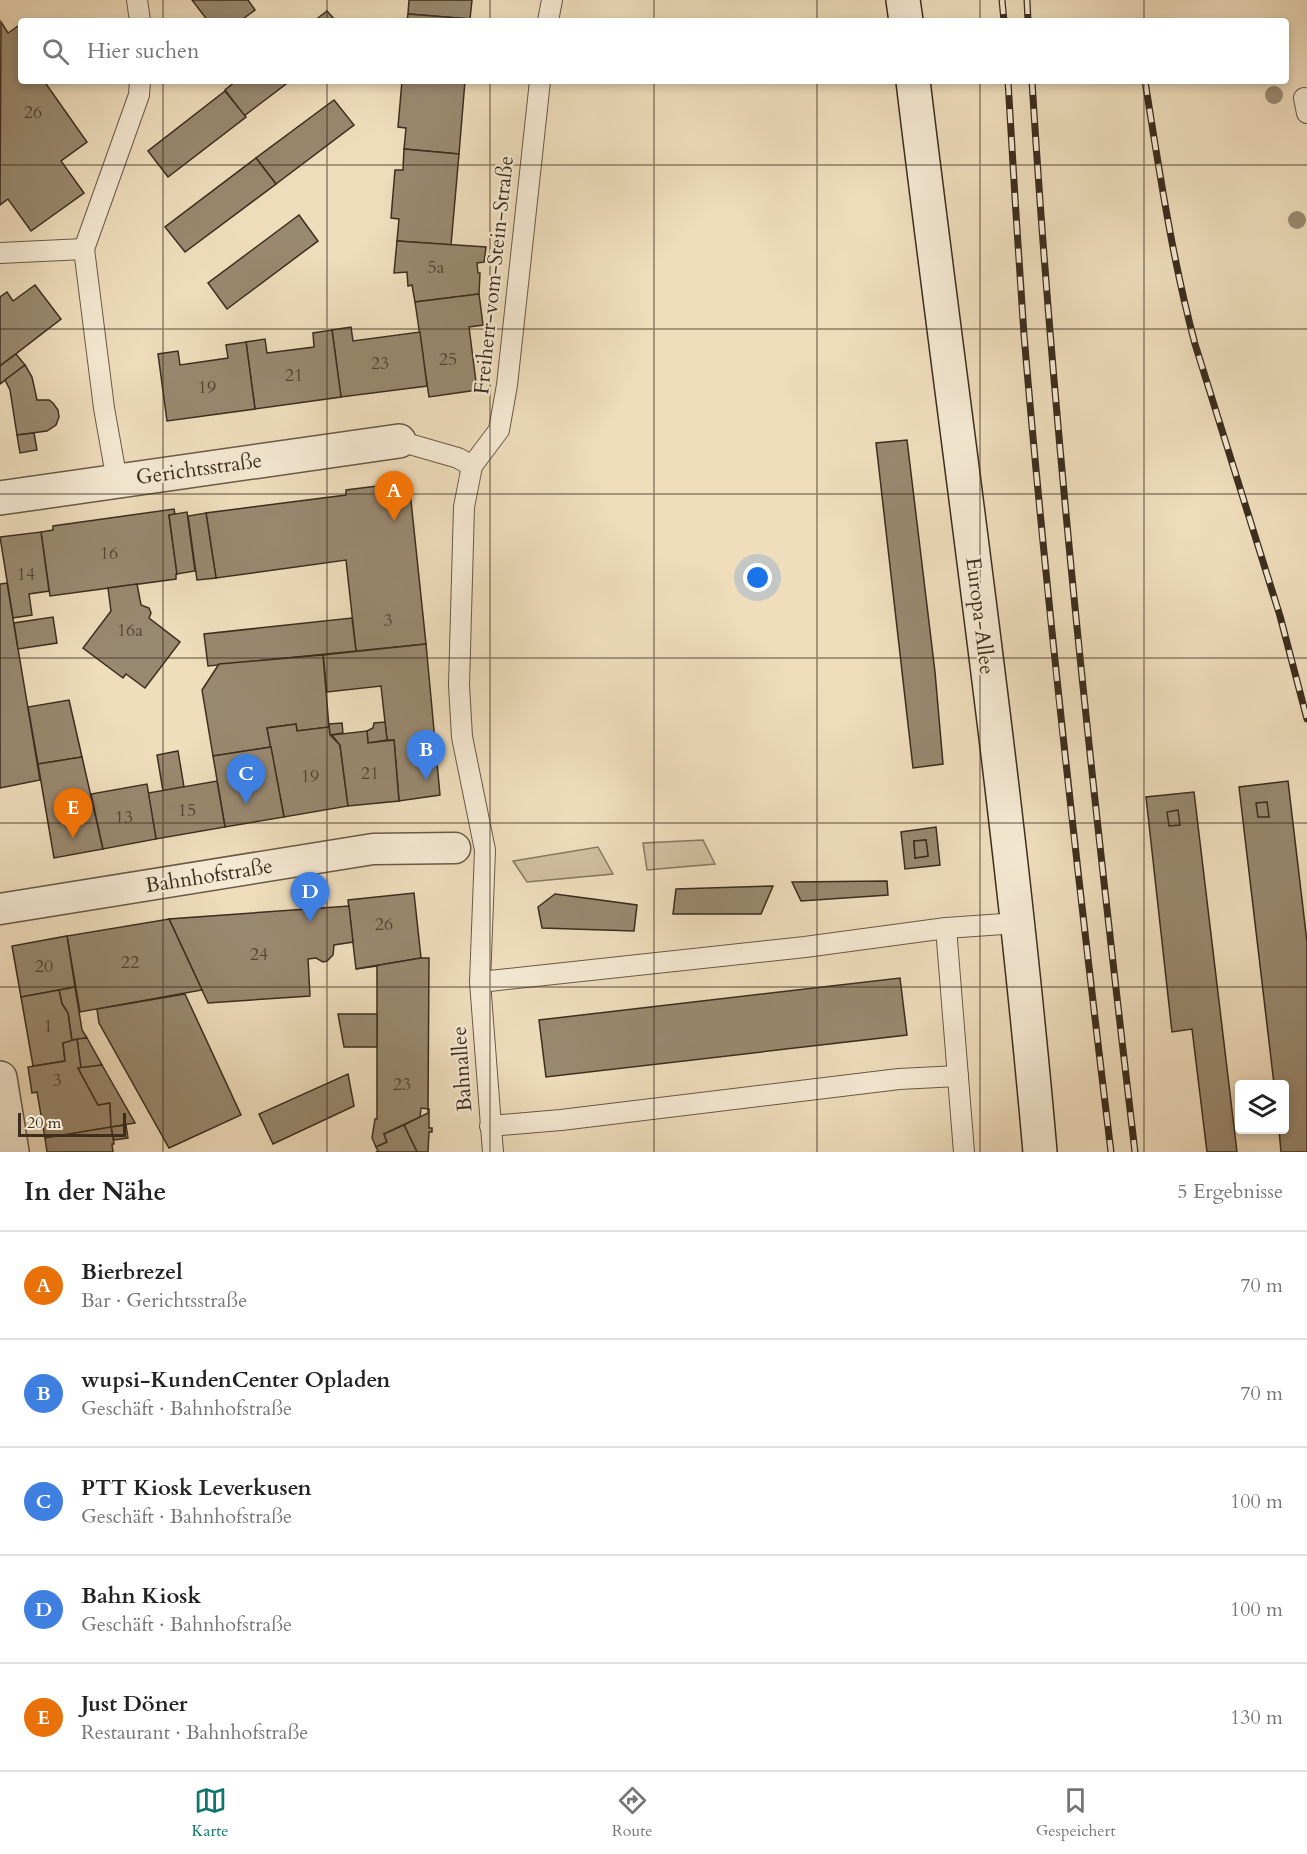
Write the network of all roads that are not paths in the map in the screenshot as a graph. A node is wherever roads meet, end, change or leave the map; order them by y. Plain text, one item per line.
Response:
1 (137, 0) edge
2 (552, 0) edge
3 (903, 0) edge
4 (140, 18) edge
5 (549, 18) edge
6 (906, 18) edge
7 (140, 84) edge
8 (540, 84) edge
9 (913, 84) edge
10 (84, 249) junction
11 (0, 253) edge
12 (399, 441) joint
13 (472, 466) junction
14 (117, 481) junction
15 (0, 498) edge
16 (455, 848) dead end
17 (0, 909) edge
18 (1018, 923) junction
19 (946, 928) junction
20 (480, 982) junction
21 (958, 1076) junction
22 (1, 1088) edge
23 (490, 1126) junction
24 (12, 1152) edge
25 (493, 1152) edge
26 (964, 1152) edge
27 (1040, 1152) edge

1 - 4 lane
2 - 5 lane
3 - 6 main road
7 - 10 lane
8 - 13 lane, Freiherr-vom-Stein-Straße
9 - 18 main road, Europa-Allee
10 - 11 lane
10 - 14 lane
12 - 13 lane
12 - 14 main road, Gerichtsstraße
13 - 20 lane, Bahnallee
14 - 15 main road, Gerichtsstraße
16 - 17 street, Bahnhofstraße
18 - 19 lane
18 - 27 main road, Europa-Allee
19 - 20 lane
19 - 21 lane
20 - 23 lane, Bahnallee
21 - 23 lane
21 - 26 lane
22 - 24 main road
23 - 25 lane, Bahnallee

